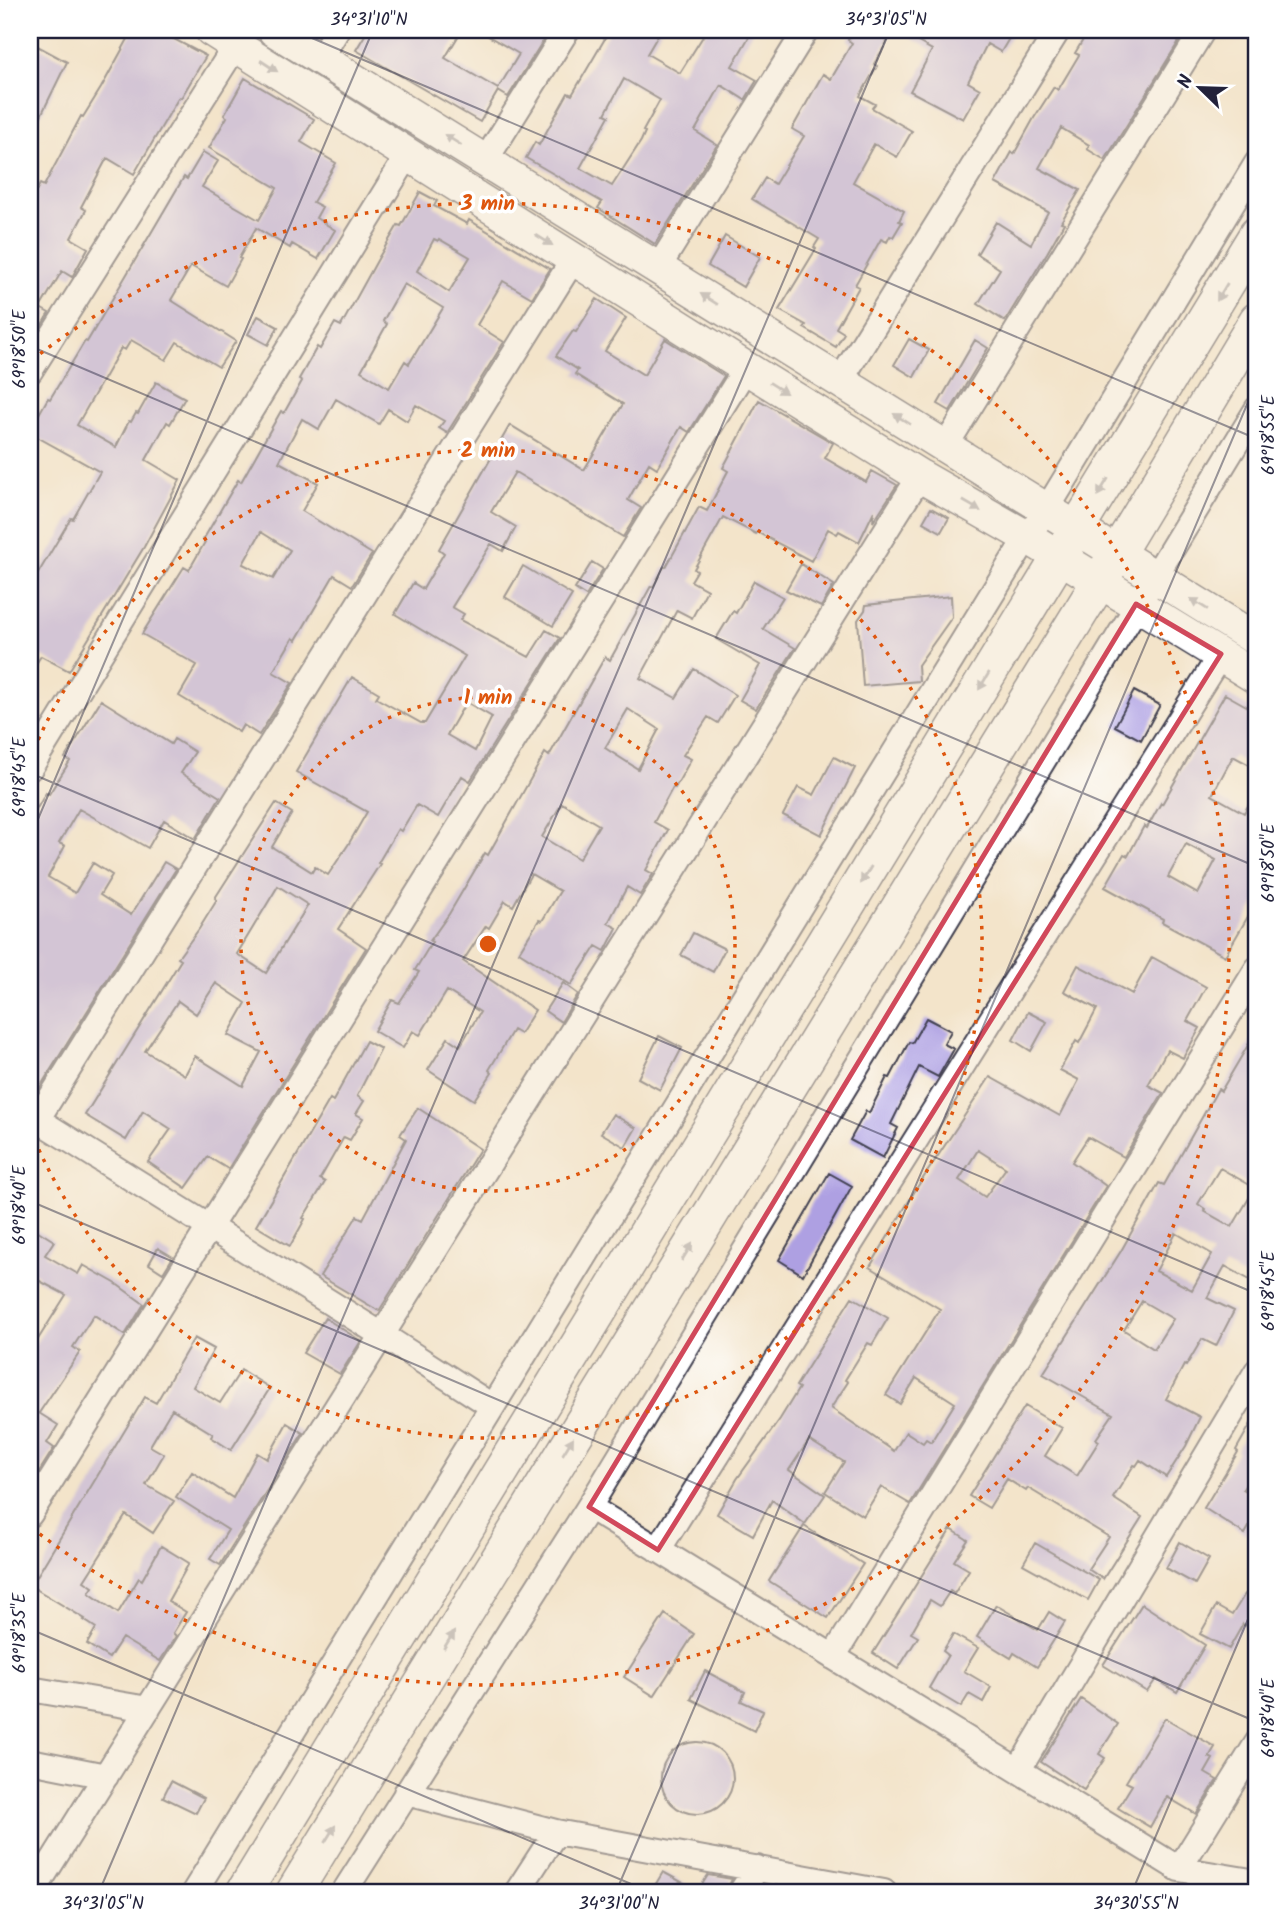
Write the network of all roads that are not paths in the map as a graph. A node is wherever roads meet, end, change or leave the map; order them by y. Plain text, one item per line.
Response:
1 (274, 30) edge
2 (337, 30) edge
3 (567, 30) edge
4 (806, 30) edge
5 (1058, 30) edge
6 (1203, 30) edge
7 (224, 37) edge
8 (320, 58) junction
9 (408, 155) junction
10 (485, 161) junction
11 (1257, 163) edge
12 (1257, 234) edge
13 (573, 258) junction
14 (658, 268) junction
15 (1257, 320) edge
16 (746, 369) junction
17 (30, 371) edge
18 (840, 381) junction
19 (1257, 409) edge
20 (945, 447) junction
21 (920, 476) junction
22 (1047, 509) junction
23 (1077, 528) junction
24 (1027, 537) junction
25 (1059, 558) junction
26 (1108, 567) junction
27 (1154, 576) junction
28 (1136, 604) junction
29 (1257, 640) edge
30 (1221, 654) junction
31 (1257, 678) edge
32 (30, 768) edge
33 (1257, 969) edge
34 (32, 1122) edge
35 (209, 1227) junction
36 (382, 1335) junction
37 (1257, 1371) edge
38 (492, 1406) junction
39 (589, 1507) junction
40 (30, 1514) edge
41 (658, 1550) junction
42 (832, 1657) junction
43 (30, 1689) edge
44 (148, 1709) junction
45 (1257, 1743) edge
46 (30, 1761) edge
47 (1019, 1769) junction
48 (106, 1776) junction
49 (406, 1793) junction
50 (556, 1832) junction
51 (757, 1868) junction
52 (1179, 1869) junction
53 (1257, 1882) edge
54 (33, 1892) edge
55 (194, 1892) edge
56 (244, 1892) edge
57 (294, 1892) edge
58 (344, 1892) edge
59 (517, 1892) edge
60 (741, 1892) edge
61 (884, 1892) edge

1 - 8 street
2 - 8 street
3 - 10 street
4 - 14 street
5 - 18 street
6 - 20 street
7 -> 9 street
7 - 17 street
10 -> 8 street
9 -> 13 street
9 - 32 street
10 - 14 street
11 - 22 street
12 -> 23 main road
13 - 16 street
13 - 34 street
18 -> 14 street
15 - 26 main road
16 -> 21 street
16 - 35 street
20 -> 18 street
19 - 27 street
20 - 22 street
21 -> 24 street
21 - 36 street
22 - 23 street
22 - 24 street
23 - 25 main road
23 - 26 street
24 - 25 street
24 - 38 street
25 - 26 street
25 -> 56 main road
26 - 27 street
26 - 28 street
57 -> 26 main road
27 - 28 street
29 -> 27 street
28 - 30 street
28 - 39 street
30 - 31 street
30 - 41 street
33 - 42 street
34 - 35 street
35 - 36 street
35 - 40 street
36 - 38 street
36 - 44 street
37 - 47 street
38 - 55 street
39 - 41 street
39 - 49 street
41 - 42 street
42 - 47 street
43 - 44 street
44 - 48 street
45 - 52 street
46 - 48 street
47 - 52 street
48 - 54 street
49 - 50 street
49 - 58 street
50 - 51 street
50 - 59 street
51 - 60 street
51 - 61 street
52 - 53 street

